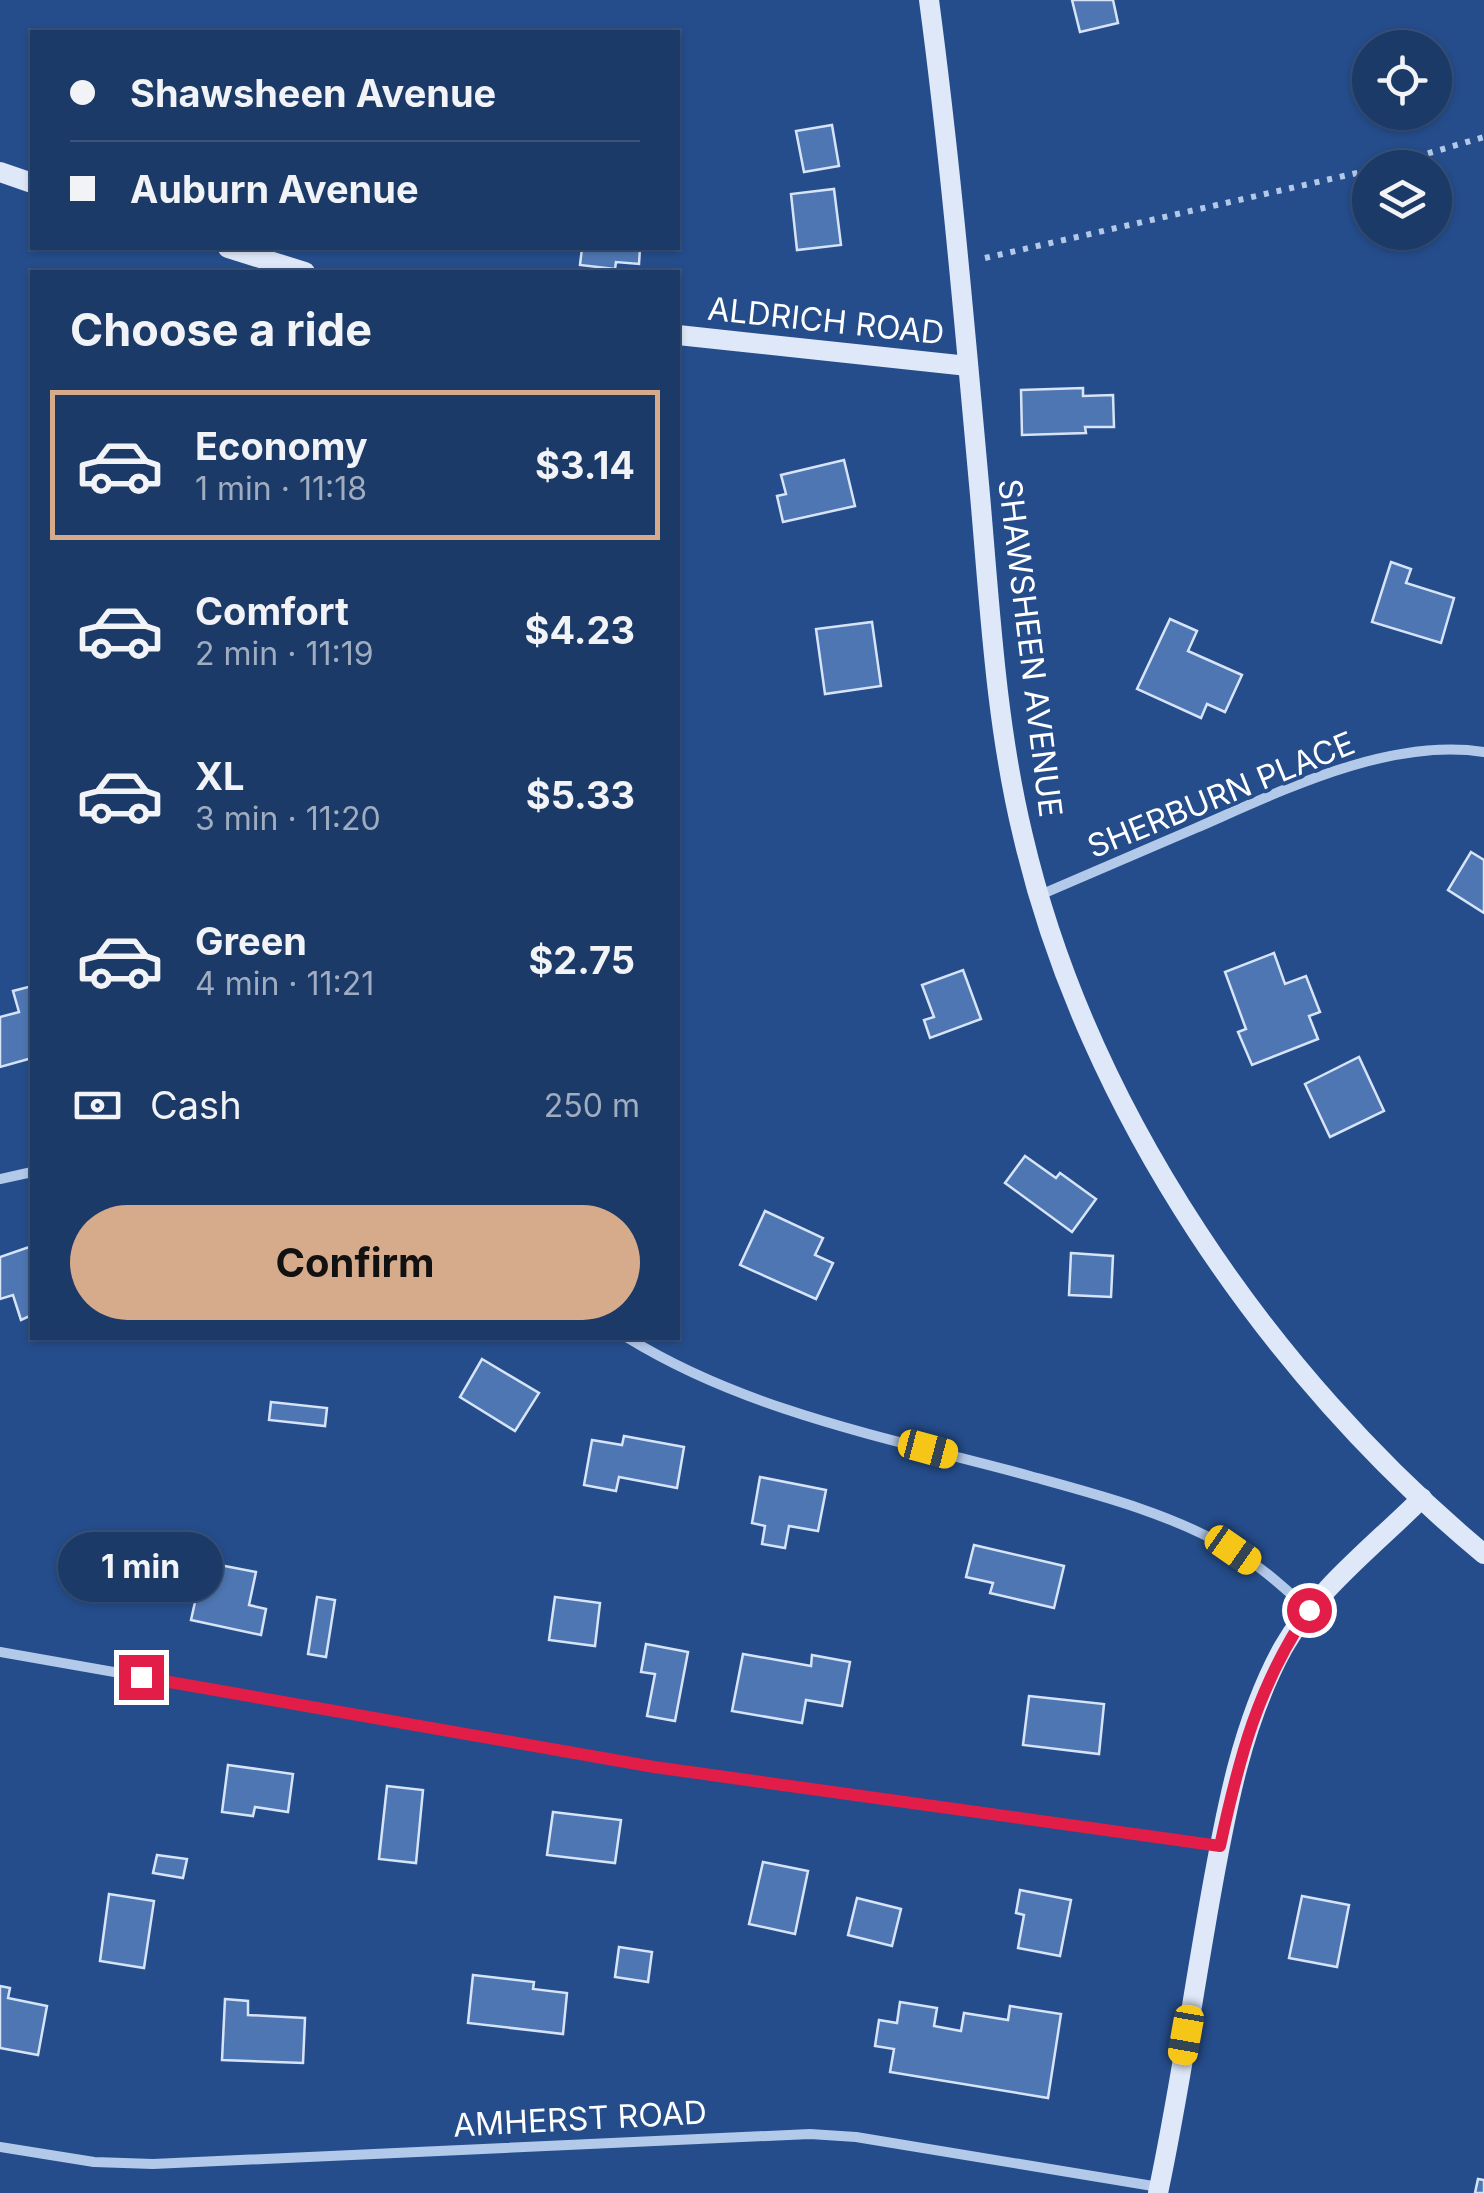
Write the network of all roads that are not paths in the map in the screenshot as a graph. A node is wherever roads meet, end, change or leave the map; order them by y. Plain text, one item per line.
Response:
1 (929, 0) edge
2 (0, 172) edge
3 (30, 182) edge
4 (234, 250) edge
5 (298, 270) edge
6 (680, 335) edge
7 (968, 366) junction
8 (1484, 752) edge
9 (1039, 896) junction
10 (30, 1172) edge
11 (0, 1179) edge
12 (632, 1340) edge
13 (1422, 1498) junction
14 (1484, 1554) edge
15 (1309, 1610) junction
16 (0, 1652) edge
17 (1220, 1846) junction
18 (0, 2147) edge
19 (1158, 2190) edge

1 - 7 main road, SHAWSHEEN AVENUE
2 - 3 main road
4 - 5 main road
6 - 7 main road, ALDRICH ROAD
7 - 9 main road, SHAWSHEEN AVENUE
8 - 9 street, SHERBURN PLACE
9 - 13 main road, SHAWSHEEN AVENUE
10 - 11 street
12 - 15 street
13 - 14 main road, SHAWSHEEN AVENUE
13 - 15 main road
15 - 17 main road
16 - 17 street
17 - 19 main road
18 - 19 street, AMHERST ROAD

